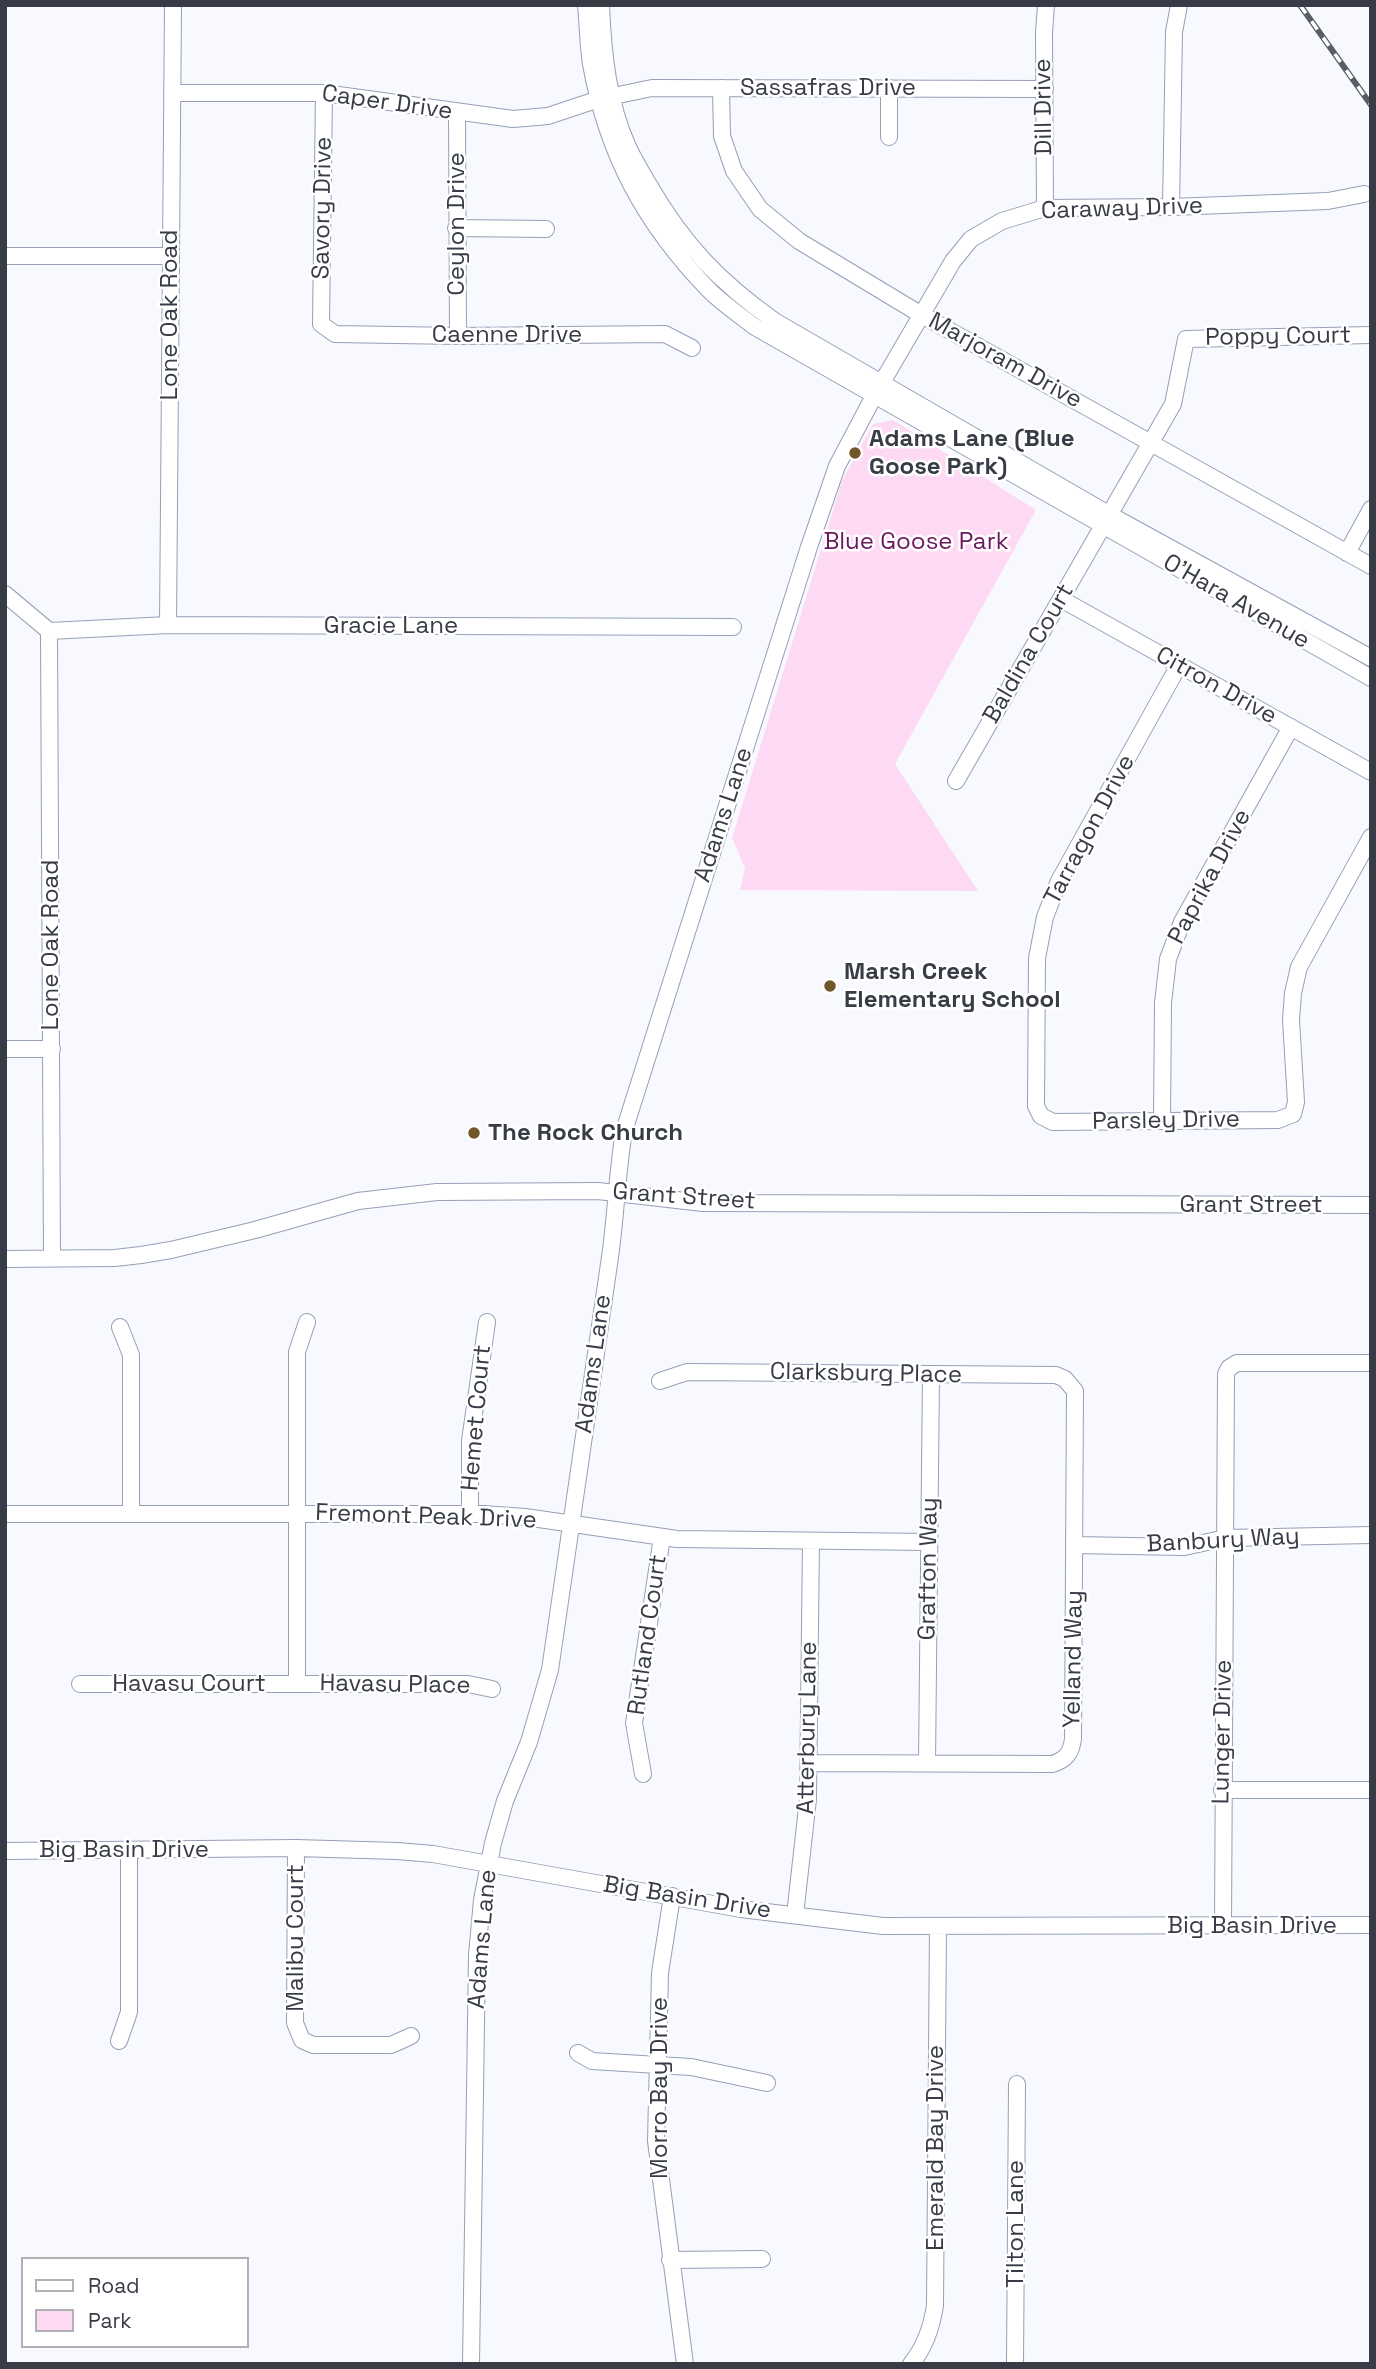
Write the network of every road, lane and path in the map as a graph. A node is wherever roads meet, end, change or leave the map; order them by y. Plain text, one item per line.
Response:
1 (173, 5) edge
2 (586, 5) edge
3 (601, 5) edge
4 (1046, 5) edge
5 (1179, 5) edge
6 (720, 88) junction
7 (890, 88) junction
8 (1045, 89) junction
9 (172, 93) junction
10 (324, 93) junction
11 (605, 98) junction
12 (457, 113) junction
13 (890, 137) dead end
14 (1364, 194) dead end
15 (1171, 207) junction
16 (1045, 208) junction
17 (456, 228) junction
18 (546, 229) dead end
19 (5, 256) edge
20 (171, 256) junction
21 (920, 314) junction
22 (321, 324) joint
23 (1371, 335) edge
24 (458, 336) junction
25 (1186, 339) joint
26 (692, 348) dead end
27 (878, 389) junction
28 (1153, 442) junction
29 (1371, 509) edge
30 (1106, 520) junction
31 (1347, 553) junction
32 (1371, 566) edge
33 (5, 594) edge
34 (1061, 599) junction
35 (168, 625) junction
36 (733, 628) dead end
37 (50, 631) junction
38 (1371, 658) edge
39 (1179, 665) junction
40 (1371, 678) edge
41 (1290, 727) junction
42 (1371, 772) edge
43 (956, 781) dead end
44 (1371, 837) edge
45 (5, 1049) edge
46 (52, 1049) junction
47 (1162, 1120) junction
48 (1053, 1122) joint
49 (617, 1193) junction
50 (1371, 1205) edge
51 (5, 1259) edge
52 (52, 1259) junction
53 (307, 1322) dead end
54 (487, 1322) dead end
55 (120, 1327) dead end
56 (1371, 1363) edge
57 (931, 1374) junction
58 (660, 1381) dead end
59 (1071, 1384) joint
60 (5, 1514) edge
61 (131, 1514) junction
62 (297, 1514) junction
63 (470, 1514) junction
64 (571, 1524) junction
65 (1371, 1535) edge
66 (662, 1537) junction
67 (1226, 1538) junction
68 (811, 1541) junction
69 (929, 1542) junction
70 (1075, 1545) junction
71 (80, 1684) dead end
72 (297, 1684) junction
73 (492, 1689) dead end
74 (808, 1763) junction
75 (927, 1763) junction
76 (643, 1774) dead end
77 (1222, 1790) junction
78 (1371, 1790) edge
79 (296, 1848) junction
80 (129, 1850) junction
81 (5, 1851) edge
82 (489, 1865) junction
83 (672, 1896) junction
84 (795, 1915) junction
85 (938, 1926) junction
86 (1223, 1926) junction
87 (1371, 1926) edge
88 (411, 2036) dead end
89 (119, 2041) dead end
90 (578, 2053) dead end
91 (658, 2065) junction
92 (767, 2082) dead end
93 (1017, 2084) dead end
94 (762, 2259) dead end
95 (670, 2260) junction
96 (471, 2364) edge
97 (685, 2364) edge
98 (911, 2364) edge
99 (1015, 2364) edge

1 - 9 street, Lone Oak Road
2 - 11 street, O'Hara Avenue
3 - 11 street, O'Hara Avenue
4 - 8 street, Dill Drive
5 - 15 street
6 - 7 street, Sassafras Drive
6 - 11 street, Sassafras Drive
6 - 21 street, Marjoram Drive
7 - 8 street, Sassafras Drive
7 - 13 street
8 - 16 street, Dill Drive
9 - 10 street, Caper Drive
9 - 20 street, Lone Oak Road
10 - 12 street, Caper Drive
10 - 22 street, Savory Drive
11 - 12 street, Caper Drive
11 - 27 street, O'Hara Avenue
12 - 17 street, Ceylon Drive
14 - 15 street, Caraway Drive
15 - 16 street, Caraway Drive
16 - 21 street, Caraway Drive
17 - 18 street
17 - 24 street, Ceylon Drive
19 - 20 street
20 - 35 street, Lone Oak Road
21 - 27 street, Caraway Drive
21 - 28 street, Marjoram Drive
22 - 24 street, Caenne Drive
23 - 25 street, Poppy Court
24 - 26 street, Caenne Drive
25 - 28 street, Baldina Court
27 - 30 street, O'Hara Avenue
27 - 49 street, Adams Lane
28 - 30 street, Baldina Court
28 - 31 street, Marjoram Drive
29 - 31 street
30 - 34 street, Baldina Court
30 - 38 street, O'Hara Avenue
30 - 40 street, O'Hara Avenue
31 - 32 street, Marjoram Drive
33 - 37 street
34 - 39 street, Citron Drive
34 - 43 street, Baldina Court
35 - 36 street, Gracie Lane
35 - 37 street, Gracie Lane
37 - 46 street, Lone Oak Road
39 - 41 street, Citron Drive
39 - 48 street, Tarragon Drive
41 - 42 street, Citron Drive
41 - 47 street, Paprika Drive
44 - 47 street, Parsley Drive
45 - 46 street
46 - 52 street, Lone Oak Road
47 - 48 street, Parsley Drive
49 - 50 street, Grant Street
49 - 52 street, Grant Street
49 - 64 street, Adams Lane
51 - 52 street, Grant Street
53 - 62 street
54 - 63 street, Hemet Court
55 - 61 street
56 - 67 street, Lunger Drive
57 - 58 street, Clarksburg Place
57 - 59 street, Clarksburg Place
57 - 69 street, Grafton Way
59 - 70 street, Yelland Way
60 - 61 street, Fremont Peak Drive
61 - 62 street, Fremont Peak Drive
62 - 63 street, Fremont Peak Drive
62 - 72 street
63 - 64 street, Fremont Peak Drive
64 - 66 street, Fremont Peak Drive
64 - 82 street, Adams Lane
65 - 67 street, Banbury Way
66 - 68 street, Fremont Peak Drive
66 - 76 street, Rutland Court
67 - 70 street, Banbury Way
67 - 77 street, Lunger Drive
68 - 69 street, Fremont Peak Drive
68 - 74 street, Atterbury Lane
69 - 75 street, Grafton Way
70 - 75 street, Yelland Way
71 - 72 street, Havasu Court
72 - 73 street, Havasu Place
74 - 75 street, Yelland Way
74 - 84 street, Atterbury Lane
77 - 78 street
77 - 86 street, Lunger Drive
79 - 80 street, Big Basin Drive
79 - 82 street, Big Basin Drive
79 - 88 street, Malibu Court
80 - 81 street, Big Basin Drive
80 - 89 street
82 - 83 street, Big Basin Drive
82 - 96 street, Adams Lane
83 - 84 street, Big Basin Drive
83 - 91 street, Morro Bay Drive
84 - 85 street, Big Basin Drive
85 - 86 street, Big Basin Drive
85 - 98 street, Emerald Bay Drive
86 - 87 street, Big Basin Drive
90 - 91 street
91 - 92 street
91 - 95 street, Morro Bay Drive
93 - 99 street, Tilton Lane
94 - 95 street
95 - 97 street, Morro Bay Drive

